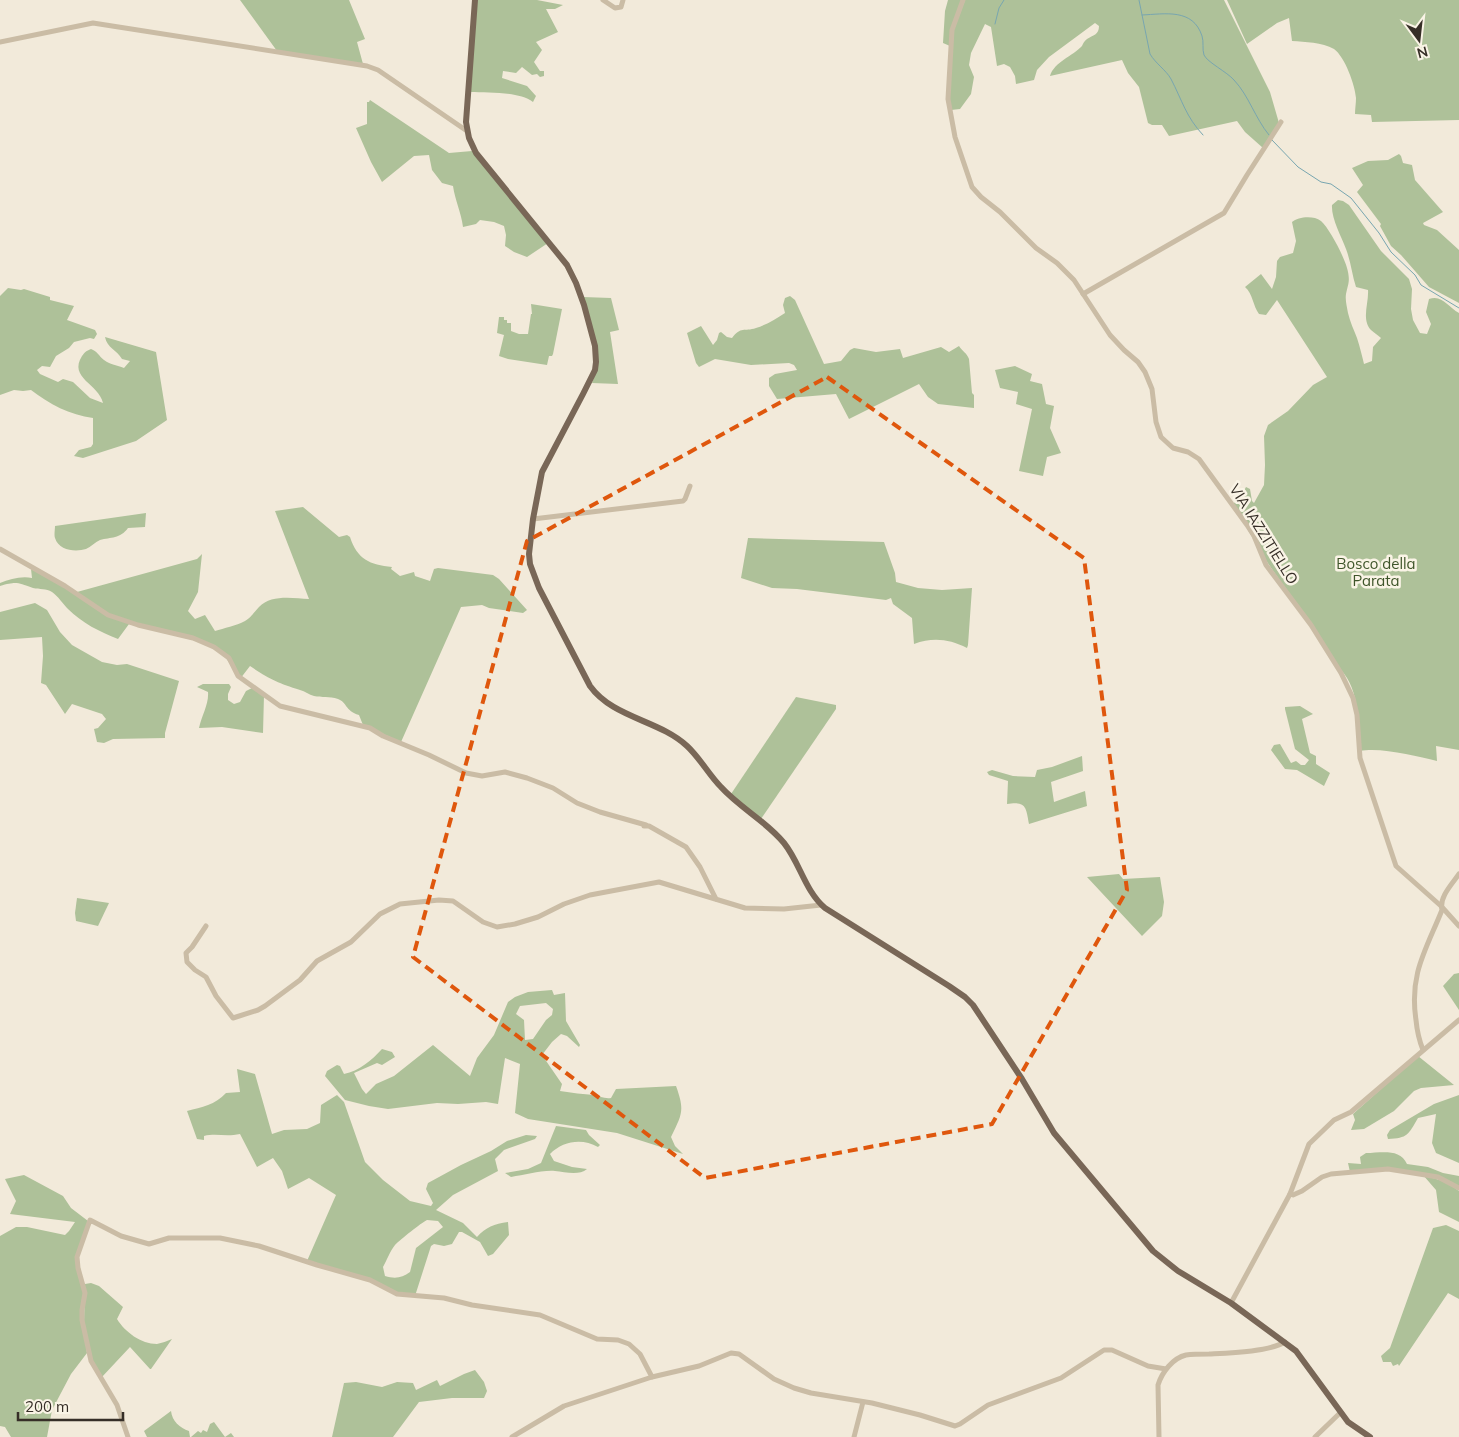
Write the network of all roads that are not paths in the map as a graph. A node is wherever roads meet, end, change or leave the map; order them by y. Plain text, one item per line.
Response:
1 (475, 0) edge
2 (603, 0) edge
3 (623, 0) edge
4 (963, 0) edge
5 (0, 42) edge
6 (1282, 122) dead end
7 (467, 131) junction
8 (1083, 294) junction
9 (690, 486) dead end
10 (533, 519) junction
11 (0, 549) edge
12 (1459, 874) edge
13 (717, 900) junction
14 (821, 905) junction
15 (1441, 906) junction
16 (206, 926) dead end
17 (1459, 926) edge
18 (1459, 1020) edge
19 (1423, 1050) junction
20 (1459, 1188) edge
21 (1290, 1194) junction
22 (1231, 1303) junction
23 (1285, 1342) junction
24 (1166, 1370) junction
25 (652, 1377) junction
26 (864, 1402) junction
27 (1341, 1412) junction
28 (128, 1437) edge
29 (512, 1437) edge
30 (854, 1437) edge
31 (1159, 1437) edge
32 (1315, 1437) edge
33 (1370, 1437) edge

1 - 7 main road
2 - 3 street
4 - 8 street, VIA IAZZITIELLO
5 - 7 street
6 - 8 street
7 - 10 main road
8 - 15 street, VIA IAZZITIELLO
9 - 10 street
10 - 14 main road
11 - 13 street
12 - 15 street
13 - 14 street
13 - 16 street
14 - 22 main road
15 - 17 street, VIA IAZZITIELLO
15 - 19 street
18 - 19 street
19 - 21 street
20 - 21 street
21 - 22 street
22 - 23 main road
23 - 24 street
23 - 27 main road
24 - 26 street
24 - 31 street
25 - 26 street
25 - 28 street
25 - 29 street
26 - 30 street
27 - 32 street
27 - 33 main road

